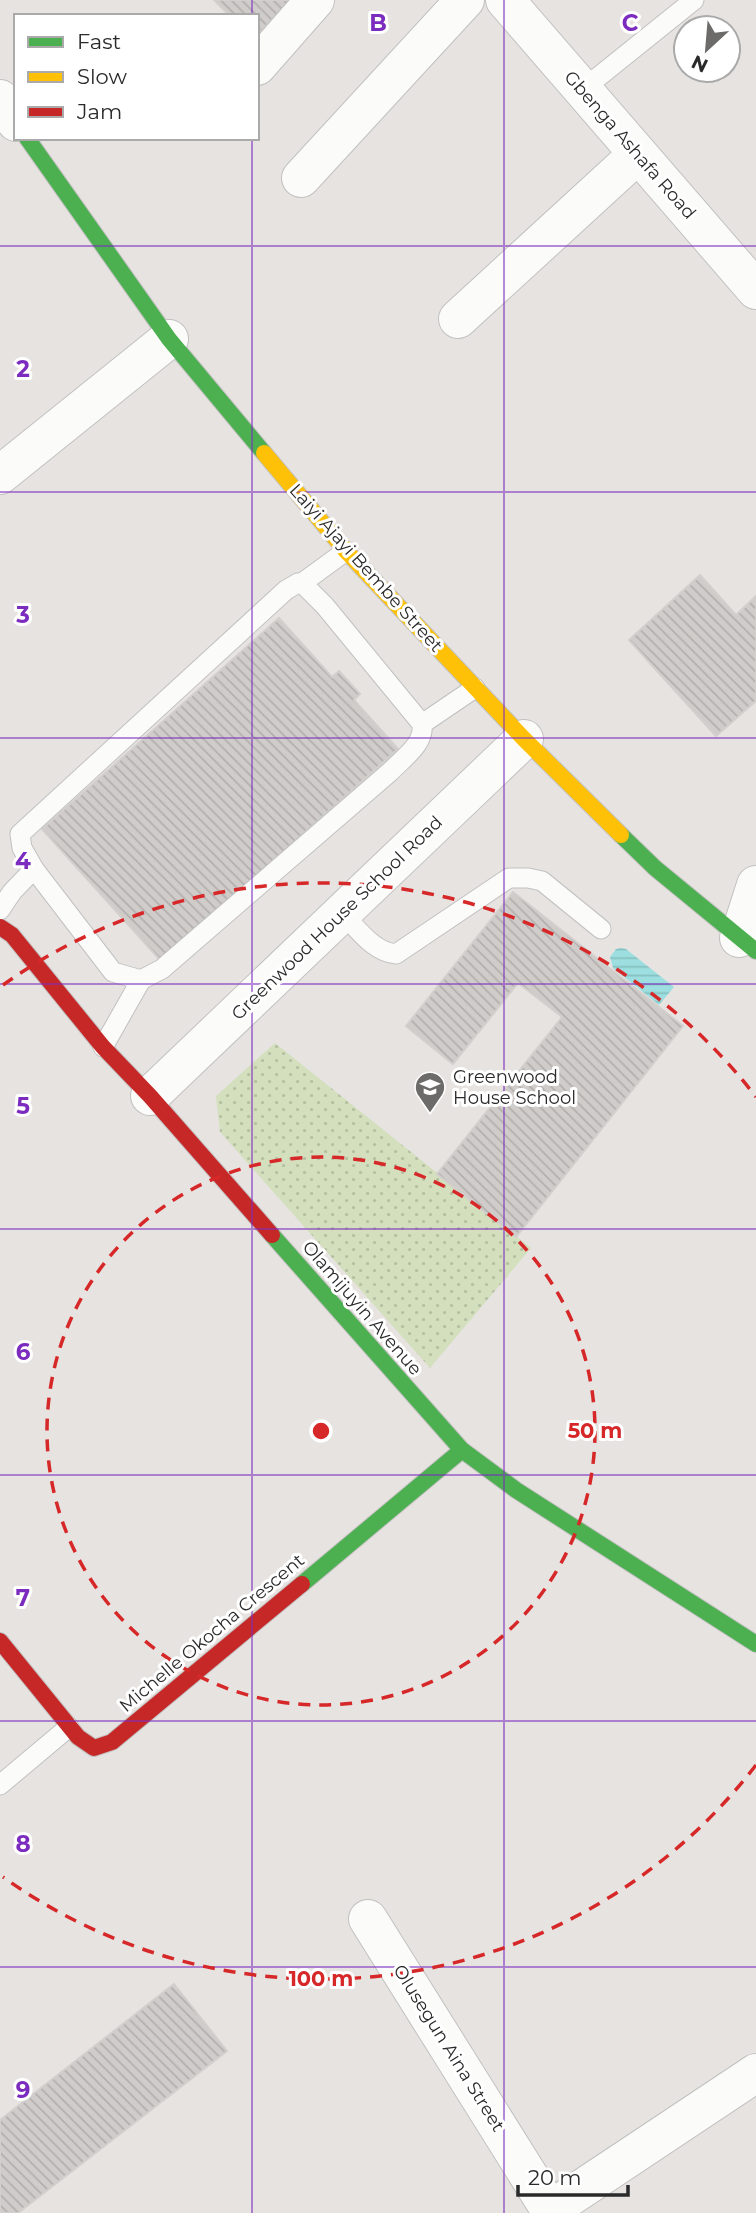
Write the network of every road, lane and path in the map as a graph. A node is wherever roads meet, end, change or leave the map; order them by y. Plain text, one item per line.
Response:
1 (315, 0) edge
2 (465, 0) edge
3 (505, 0) edge
4 (694, 0) edge
5 (259, 64) edge
6 (582, 90) junction
7 (0, 100) edge
8 (14, 119) edge
9 (28, 140) edge
10 (638, 154) junction
11 (301, 178) dead end
12 (756, 290) edge
13 (458, 319) dead end
14 (169, 338) junction
15 (0, 475) edge
16 (346, 551) junction
17 (302, 583) junction
18 (475, 688) junction
19 (422, 724) junction
20 (524, 739) junction
21 (34, 869) junction
22 (756, 886) edge
23 (0, 909) edge
24 (342, 913) junction
25 (0, 928) edge
26 (601, 929) dead end
27 (748, 944) edge
28 (141, 980) junction
29 (103, 1047) junction
30 (149, 1096) junction
31 (462, 1450) junction
32 (0, 1641) edge
33 (756, 1644) edge
34 (69, 1727) junction
35 (0, 1786) edge
36 (368, 1919) dead end
37 (756, 2073) edge
38 (551, 2211) edge

1 - 5 street
2 - 11 street
3 - 6 street, Gbenga Ashafa Road
4 - 6 lane
6 - 10 street, Gbenga Ashafa Road
7 - 8 street
9 - 14 street, Laiyi Ajayi Bembe Street
10 - 12 street, Gbenga Ashafa Road
10 - 13 street
14 - 15 street
14 - 16 street, Laiyi Ajayi Bembe Street
16 - 17 lane
16 - 18 street, Laiyi Ajayi Bembe Street
17 - 19 lane
17 - 21 lane
18 - 19 lane
18 - 20 street, Laiyi Ajayi Bembe Street
19 - 28 lane
20 - 24 street, Greenwood House School Road
20 - 27 street, Laiyi Ajayi Bembe Street
21 - 23 lane
21 - 28 lane
22 - 27 street
24 - 26 lane
24 - 30 street, Greenwood House School Road
25 - 29 street, Olamijuyin Avenue
28 - 29 lane
29 - 30 street, Olamijuyin Avenue
30 - 31 street, Olamijuyin Avenue
31 - 33 street, Olamijuyin Avenue
31 - 34 street, Michelle Okocha Crescent
32 - 34 street, Michelle Okocha Crescent
34 - 35 lane
36 - 38 street, Olusegun Aina Street
37 - 38 street

